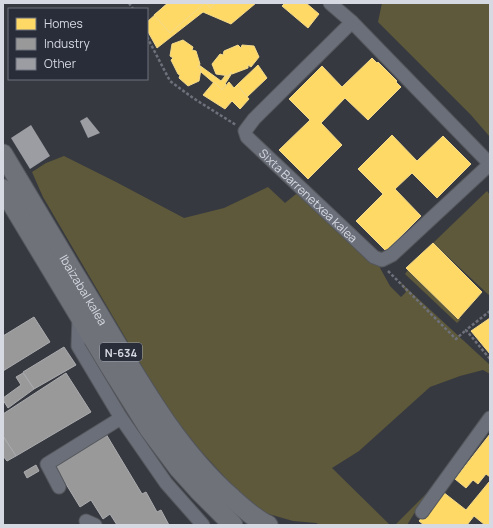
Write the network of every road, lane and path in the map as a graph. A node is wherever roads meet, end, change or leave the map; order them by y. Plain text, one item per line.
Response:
1 (330, 3) edge
2 (352, 22) junction
3 (148, 39) edge
4 (246, 131) junction
5 (3, 154) edge
6 (490, 164) edge
7 (3, 189) edge
8 (374, 258) junction
9 (490, 312) edge
10 (79, 316) junction
11 (466, 330) junction
12 (490, 359) edge
13 (121, 418) junction
14 (490, 418) edge
15 (59, 486) dead end
16 (422, 512) dead end
17 (202, 525) edge
18 (233, 525) edge
19 (268, 525) edge

1 - 2 street
2 - 4 street
2 - 6 street
3 - 4 path
4 - 8 street, Sixta Barrenetxea kalea
5 - 19 highway, Ibaizabal kalea / N-634
6 - 8 street
7 - 10 highway, Ibaizabal kalea / N-634
8 - 11 path
9 - 11 path
10 - 13 street
10 - 18 highway, Ibaizabal kalea / N-634
11 - 12 path
13 - 15 street
13 - 17 street
14 - 16 street

